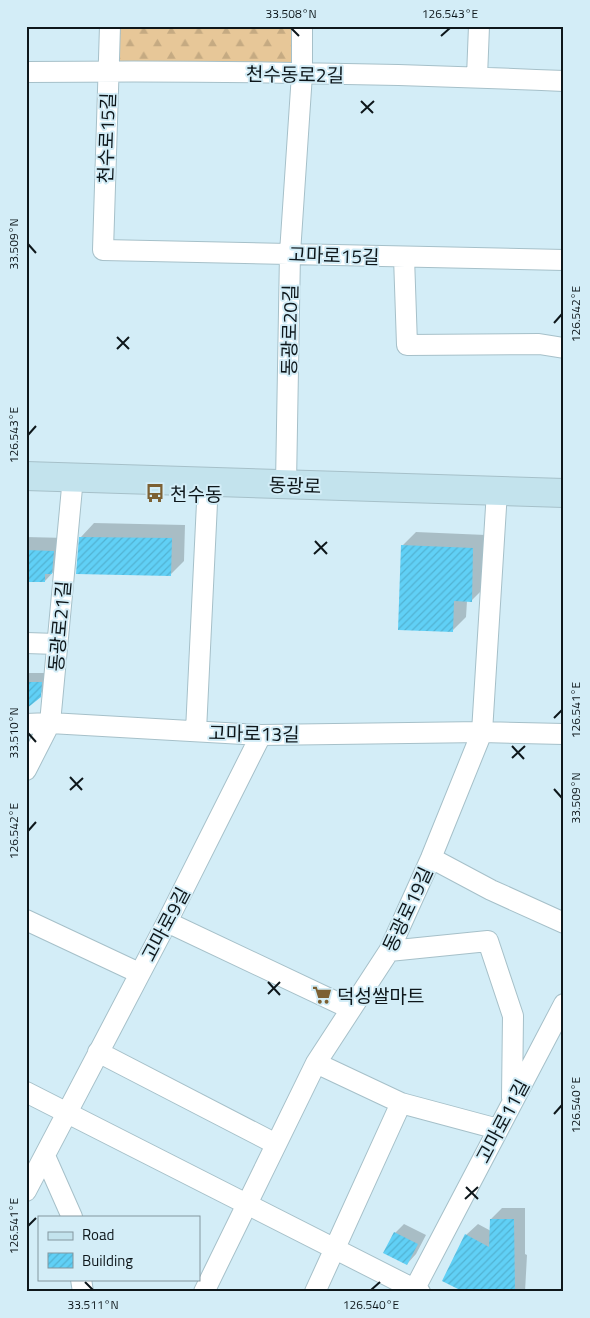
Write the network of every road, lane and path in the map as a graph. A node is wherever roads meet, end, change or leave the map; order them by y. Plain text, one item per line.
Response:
1 (110, 26) edge
2 (302, 26) edge
3 (479, 26) edge
4 (108, 71) junction
5 (26, 72) edge
6 (302, 74) junction
7 (477, 77) junction
8 (564, 81) edge
9 (103, 250) joint
10 (290, 253) junction
11 (404, 257) junction
12 (564, 260) edge
13 (564, 348) edge
14 (26, 476) edge
15 (73, 478) junction
16 (208, 482) junction
17 (286, 484) junction
18 (497, 491) junction
19 (564, 493) edge
20 (26, 643) edge
21 (57, 644) junction
22 (26, 724) edge
23 (50, 724) junction
24 (196, 731) junction
25 (482, 732) junction
26 (564, 734) edge
27 (261, 735) junction
28 (26, 770) edge
29 (431, 858) junction
30 (26, 920) edge
31 (167, 922) junction
32 (564, 923) edge
33 (389, 951) junction
34 (139, 973) junction
35 (564, 1004) edge
36 (350, 1008) junction
37 (98, 1052) junction
38 (316, 1063) junction
39 (26, 1092) edge
40 (512, 1102) junction
41 (401, 1103) junction
42 (67, 1113) junction
43 (498, 1129) junction
44 (276, 1144) junction
45 (45, 1156) junction
46 (26, 1192) edge
47 (246, 1203) junction
48 (72, 1216) edge
49 (335, 1248) junction
50 (416, 1291) edge
51 (204, 1292) edge
52 (315, 1292) edge

1 - 4 street, 천수로15길
2 - 6 street, 동광로20길
3 - 7 street
4 - 5 street, 천수동로2길
4 - 6 street, 천수동로2길
4 - 9 street, 천수로15길
6 - 7 street, 천수동로2길
6 - 10 street, 동광로20길
7 - 8 street, 천수동로2길
9 - 10 street, 고마로15길
10 - 11 street, 고마로15길
10 - 17 street, 동광로20길
11 - 12 street, 고마로15길
11 - 13 street
14 - 15 main road, 동광로
15 - 16 main road, 동광로
15 - 21 street, 동광로21길
16 - 17 main road, 동광로
16 - 24 street
17 - 18 main road, 동광로
18 - 19 main road, 동광로
18 - 25 street, 동광로19길
20 - 21 street
21 - 23 street, 동광로21길
22 - 23 street, 고마로13길
23 - 24 street, 고마로13길
23 - 28 street, 동광로21길
24 - 27 street, 고마로13길
25 - 26 street, 고마로13길
25 - 27 street, 고마로13길
25 - 29 street, 동광로19길
27 - 31 street, 고마로9길
29 - 32 street
29 - 33 street, 동광로19길
30 - 34 street
31 - 34 street, 고마로9길
31 - 36 street
33 - 36 street, 동광로19길
33 - 40 street
34 - 37 street, 고마로9길
35 - 40 street, 고마로11길
36 - 38 street, 동광로19길
37 - 42 street, 고마로9길
37 - 44 street
38 - 41 street
38 - 44 street, 동광로19길
39 - 42 street
40 - 43 street, 고마로11길
41 - 43 street
41 - 49 street
42 - 45 street, 고마로9길
42 - 47 street
43 - 50 street, 고마로11길
44 - 47 street, 동광로19길
45 - 46 street, 고마로9길
45 - 48 street
47 - 49 street
47 - 51 street, 동광로19길
49 - 50 street
49 - 52 street

